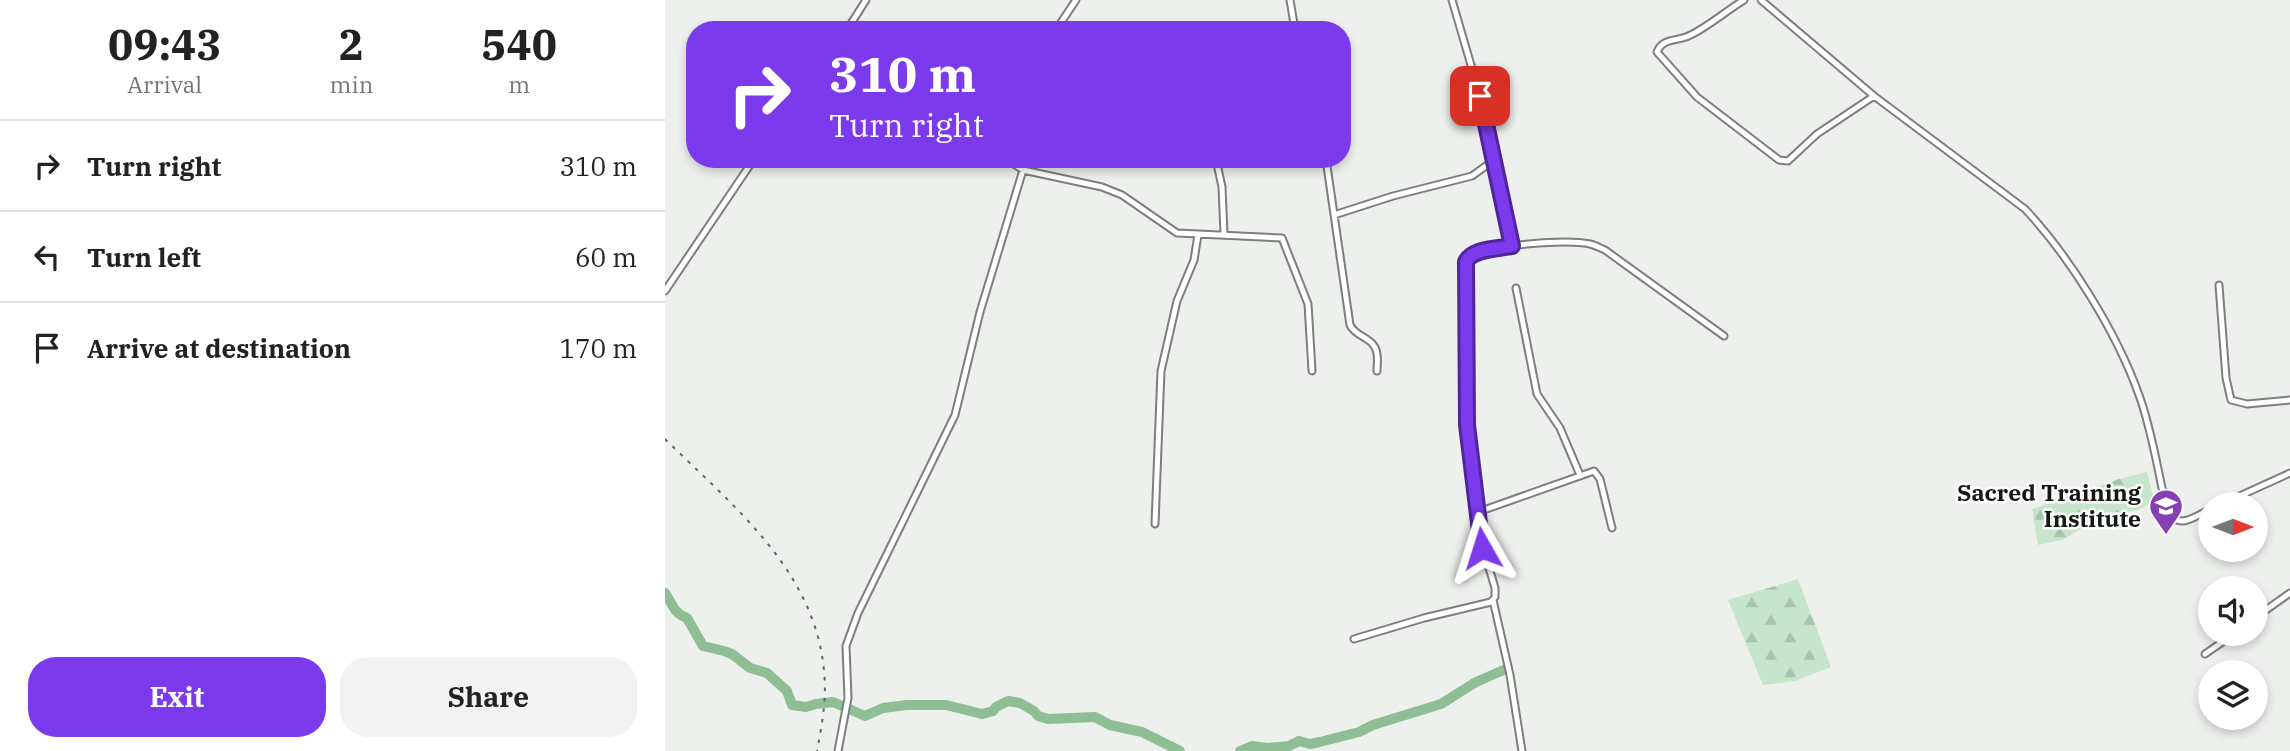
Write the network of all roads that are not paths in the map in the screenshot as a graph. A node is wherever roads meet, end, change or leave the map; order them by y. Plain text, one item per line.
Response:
1 (866, 0) edge
2 (1076, 0) edge
3 (1290, 0) edge
4 (1452, 0) edge
5 (1744, 0) edge
6 (1761, 0) edge
7 (853, 21) edge
8 (1062, 21) edge
9 (1294, 21) edge
10 (1874, 96) junction
11 (1494, 160) junction
12 (748, 168) edge
13 (1020, 168) edge
14 (1218, 168) edge
15 (1327, 168) edge
16 (1023, 170) junction
17 (1335, 215) junction
18 (1224, 234) junction
19 (1198, 235) junction
20 (1512, 246) junction
21 (2219, 285) dead end
22 (1516, 288) dead end
23 (665, 292) edge
24 (1724, 336) dead end
25 (1312, 371) dead end
26 (1377, 372) dead end
27 (2290, 400) edge
28 (2290, 473) edge
29 (1580, 475) junction
30 (2248, 492) edge
31 (1478, 512) junction
32 (2198, 515) edge
33 (1155, 524) dead end
34 (1612, 527) dead end
35 (2290, 593) edge
36 (1493, 600) junction
37 (2268, 609) edge
38 (1355, 639) dead end
39 (2217, 646) edge
40 (2205, 654) dead end
41 (838, 751) edge
42 (1522, 751) edge

1 - 7 street
2 - 8 street
3 - 9 street
4 - 11 street
5 - 10 street
6 - 10 street
10 - 32 street
11 - 17 street
11 - 20 street
12 - 23 street
13 - 16 street
14 - 18 street
15 - 17 street
16 - 19 street
16 - 41 street
17 - 26 street
18 - 19 street
18 - 25 street
19 - 33 street
20 - 24 street
20 - 31 street
21 - 27 street
22 - 29 street
28 - 30 street
29 - 31 street
29 - 34 street
31 - 36 street
35 - 37 street
36 - 38 street
36 - 42 street
39 - 40 street

